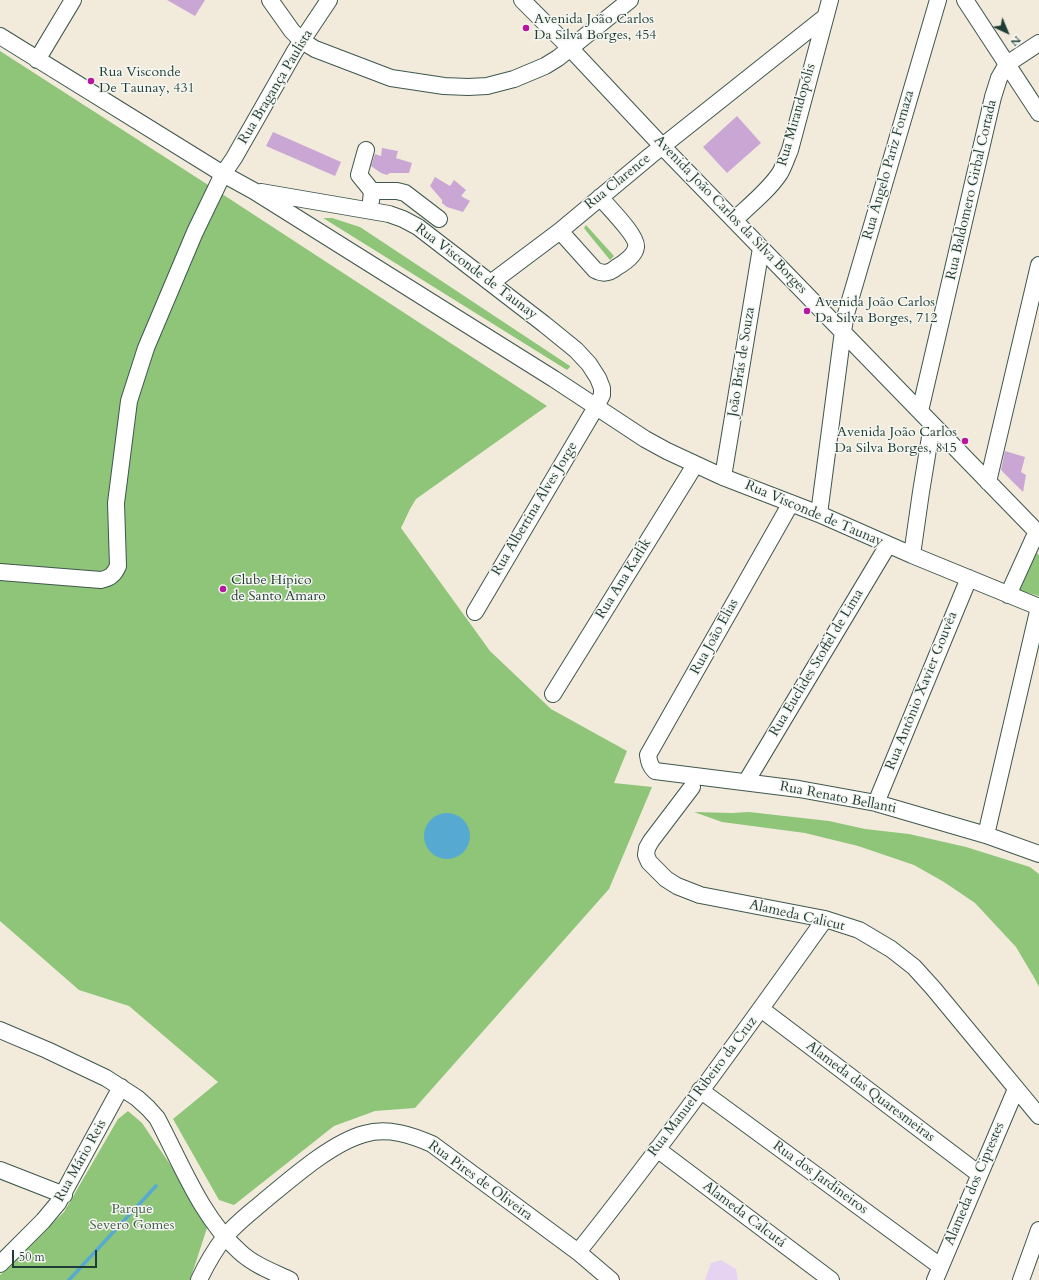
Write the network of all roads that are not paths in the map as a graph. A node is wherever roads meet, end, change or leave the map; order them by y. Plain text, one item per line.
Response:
1 (73, 0) edge
2 (270, 0) edge
3 (329, 0) edge
4 (522, 0) edge
5 (630, 0) edge
6 (830, 0) edge
7 (938, 0) edge
8 (965, 0) edge
9 (825, 17) junction
10 (0, 36) edge
11 (302, 41) junction
12 (1039, 43) edge
13 (570, 48) junction
14 (37, 60) junction
15 (1007, 64) junction
16 (1039, 113) edge
17 (662, 146) junction
18 (366, 150) dead end
19 (223, 174) junction
20 (254, 191) junction
21 (372, 191) junction
22 (600, 197) junction
23 (371, 210) junction
24 (439, 219) dead end
25 (734, 220) junction
26 (560, 231) junction
27 (761, 248) junction
28 (1039, 265) edge
29 (492, 282) junction
30 (843, 331) junction
31 (596, 407) junction
32 (920, 411) junction
33 (932, 424) junction
34 (695, 465) junction
35 (724, 477) junction
36 (988, 482) junction
37 (791, 503) junction
38 (819, 514) junction
39 (1038, 532) edge
40 (888, 545) junction
41 (912, 555) junction
42 (0, 572) edge
43 (968, 578) junction
44 (1008, 594) junction
45 (1039, 607) edge
46 (475, 612) dead end
47 (553, 694) dead end
48 (655, 771) joint
49 (746, 782) junction
50 (692, 787) dead end
51 (876, 803) junction
52 (986, 835) junction
53 (1039, 854) edge
54 (825, 919) junction
55 (761, 1009) junction
56 (0, 1030) edge
57 (122, 1088) junction
58 (1016, 1089) junction
59 (700, 1090) junction
60 (1039, 1116) edge
61 (657, 1149) junction
62 (0, 1170) edge
63 (979, 1174) junction
64 (64, 1195) junction
65 (1039, 1230) edge
66 (225, 1237) junction
67 (578, 1252) junction
68 (0, 1264) edge
69 (938, 1273) edge
70 (199, 1280) edge
71 (290, 1280) edge
72 (611, 1280) edge
73 (831, 1280) edge
74 (1021, 1280) edge

1 - 14 street
2 - 11 street
3 - 11 street, Rua Bragança Paulista
4 - 13 street, Avenida João Carlos da Silva Borges
5 - 13 street
6 - 9 street
7 - 30 street, Rua Ângelo Pariz Fornaza
8 - 15 street
9 - 17 street, Rua Clarence
9 - 25 street, Rua Mirandopólis
10 - 14 street, Rua Visconde de Taunay
11 - 13 street
11 - 19 street, Rua Bragança Paulista
12 - 15 street
13 - 17 street, Avenida João Carlos da Silva Borges
14 - 19 street, Rua Visconde de Taunay
15 - 16 street
15 - 32 street, Rua Baldomero Girbal Cortada
17 - 22 street, Rua Clarence
17 - 25 street, Avenida João Carlos da Silva Borges
18 - 21 street
19 - 20 street, Rua Visconde de Taunay
19 - 42 street, Rua Bragança Paulista
20 - 23 street, Rua Visconde de Taunay
20 - 31 street, Rua Visconde de Taunay
21 - 23 street
21 - 24 street
22 - 26 street, Rua Clarence
22 - 26 street
23 - 29 street, Rua Visconde de Taunay
25 - 27 street, Avenida João Carlos da Silva Borges
26 - 29 street, Rua Clarence
27 - 30 street, Avenida João Carlos da Silva Borges
27 - 35 street, João Brás de Souza
28 - 36 street
29 - 31 street, Rua Visconde de Taunay
30 - 32 street, Avenida João Carlos da Silva Borges
30 - 38 street, Rua Ângelo Pariz Fornaza
31 - 34 street, Rua Visconde de Taunay
31 - 46 street, Rua Albertina Alves Jorge
32 - 33 street, Avenida João Carlos da Silva Borges
33 - 36 street, Avenida João Carlos da Silva Borges
33 - 41 street
34 - 35 street, Rua Visconde de Taunay
34 - 47 street, Rua Ana Karlik
35 - 37 street, Rua Visconde de Taunay
36 - 39 street, Avenida João Carlos da Silva Borges
37 - 38 street, Rua Visconde de Taunay
37 - 48 street, Rua João Elias
38 - 40 street, Rua Visconde de Taunay
39 - 44 street
40 - 41 street, Rua Visconde de Taunay
40 - 49 street, Rua Euclides Stoffel de Lima
41 - 43 street, Rua Visconde de Taunay
43 - 44 street, Rua Visconde de Taunay
43 - 51 street, Rua Antônio Xavier Gouvêa
44 - 45 street, Rua Visconde de Taunay
45 - 52 street
48 - 49 street, Rua Renato Bellanti
49 - 51 street, Rua Renato Bellanti
50 - 54 street, Alameda Calicut
51 - 52 street, Rua Renato Bellanti
52 - 53 street, Rua Renato Bellanti
54 - 55 street, Rua Manuel Ribeiro da Cruz
54 - 58 street, Alameda Calicut
55 - 59 street, Rua Manuel Ribeiro da Cruz
55 - 63 street, Alameda das Quaresmeiras
56 - 57 street
57 - 64 street, Rua Mário Reis
57 - 66 street
58 - 60 street, Alameda Calicut
58 - 63 street, Alameda dos Ciprestes
59 - 61 street, Rua Manuel Ribeiro da Cruz
59 - 69 street, Rua dos Jardineiros
61 - 67 street, Rua Manuel Ribeiro da Cruz
61 - 73 street, Alameda Calcutá
62 - 64 street
63 - 69 street, Alameda dos Ciprestes
64 - 68 street, Rua Mário Reis
65 - 74 street
66 - 67 street, Rua Pires de Oliveira
66 - 70 street, Rua Pires de Oliveira
66 - 71 street
67 - 72 street, Rua Pires de Oliveira

